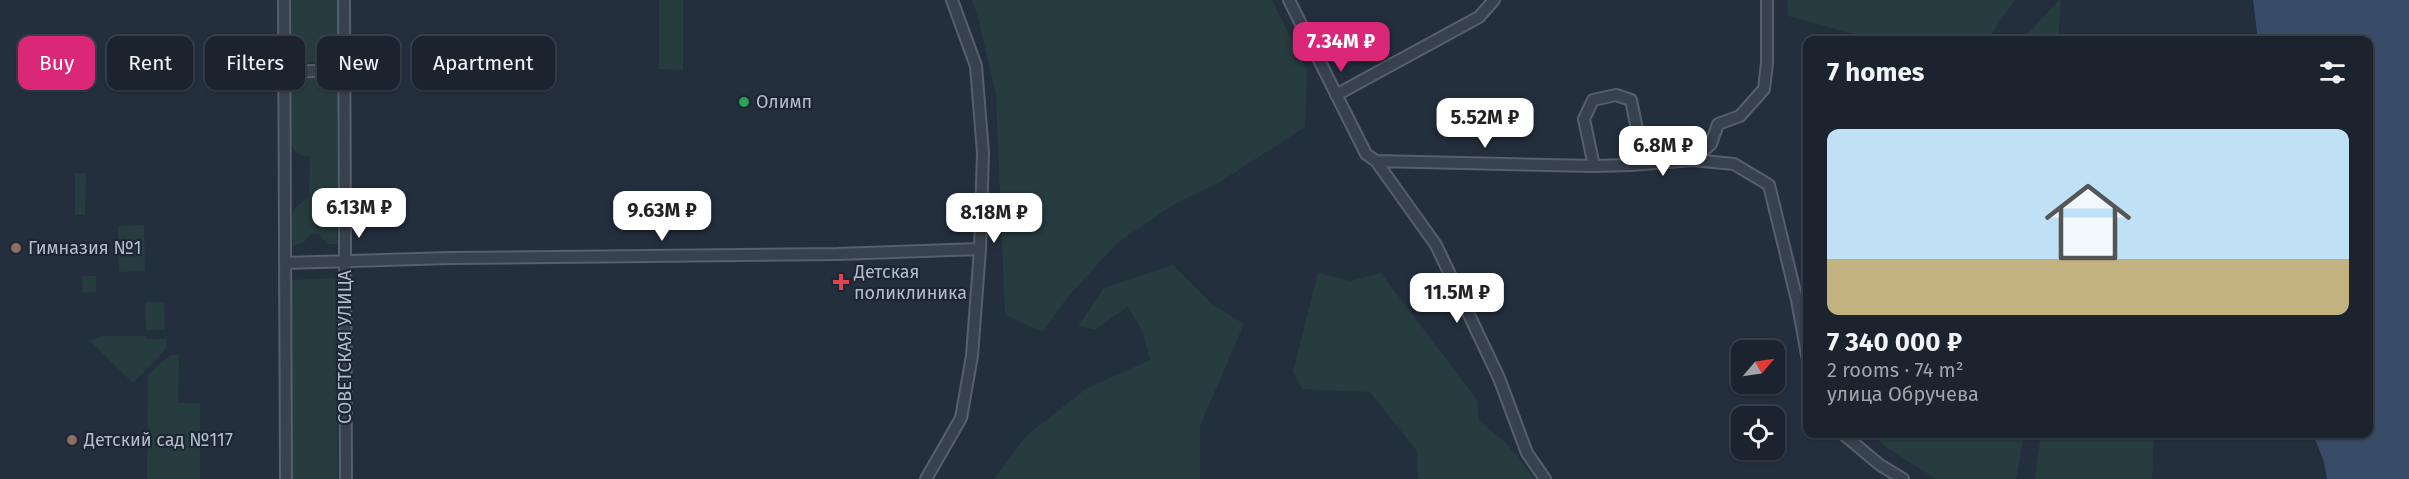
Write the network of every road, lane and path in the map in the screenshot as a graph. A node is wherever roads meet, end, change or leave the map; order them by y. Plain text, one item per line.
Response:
1 (284, 0) edge
2 (344, 0) edge
3 (952, 0) edge
4 (1288, 0) edge
5 (1494, 0) edge
6 (1767, 0) edge
7 (284, 36) edge
8 (344, 36) edge
9 (285, 90) edge
10 (344, 90) edge
11 (1336, 95) junction
12 (1693, 160) junction
13 (1376, 161) junction
14 (1631, 165) junction
15 (1594, 166) junction
16 (980, 249) junction
17 (345, 261) junction
18 (285, 263) junction
19 (1803, 333) edge
20 (1848, 438) edge
21 (286, 479) edge
22 (346, 479) edge
23 (926, 479) edge
24 (1545, 479) edge
25 (1903, 479) edge

1 - 7 street
2 - 8 street, СОВЕТСКАЯ УЛИЦА
3 - 16 street
4 - 11 street
5 - 11 street
6 - 12 street
9 - 18 street
10 - 17 street, СОВЕТСКАЯ УЛИЦА
11 - 13 street
12 - 14 street
12 - 19 street
13 - 15 street
13 - 24 street
14 - 15 street
14 - 15 street
16 - 17 street
16 - 23 street
17 - 18 street
17 - 22 street, СОВЕТСКАЯ УЛИЦА
18 - 21 street
20 - 25 street

